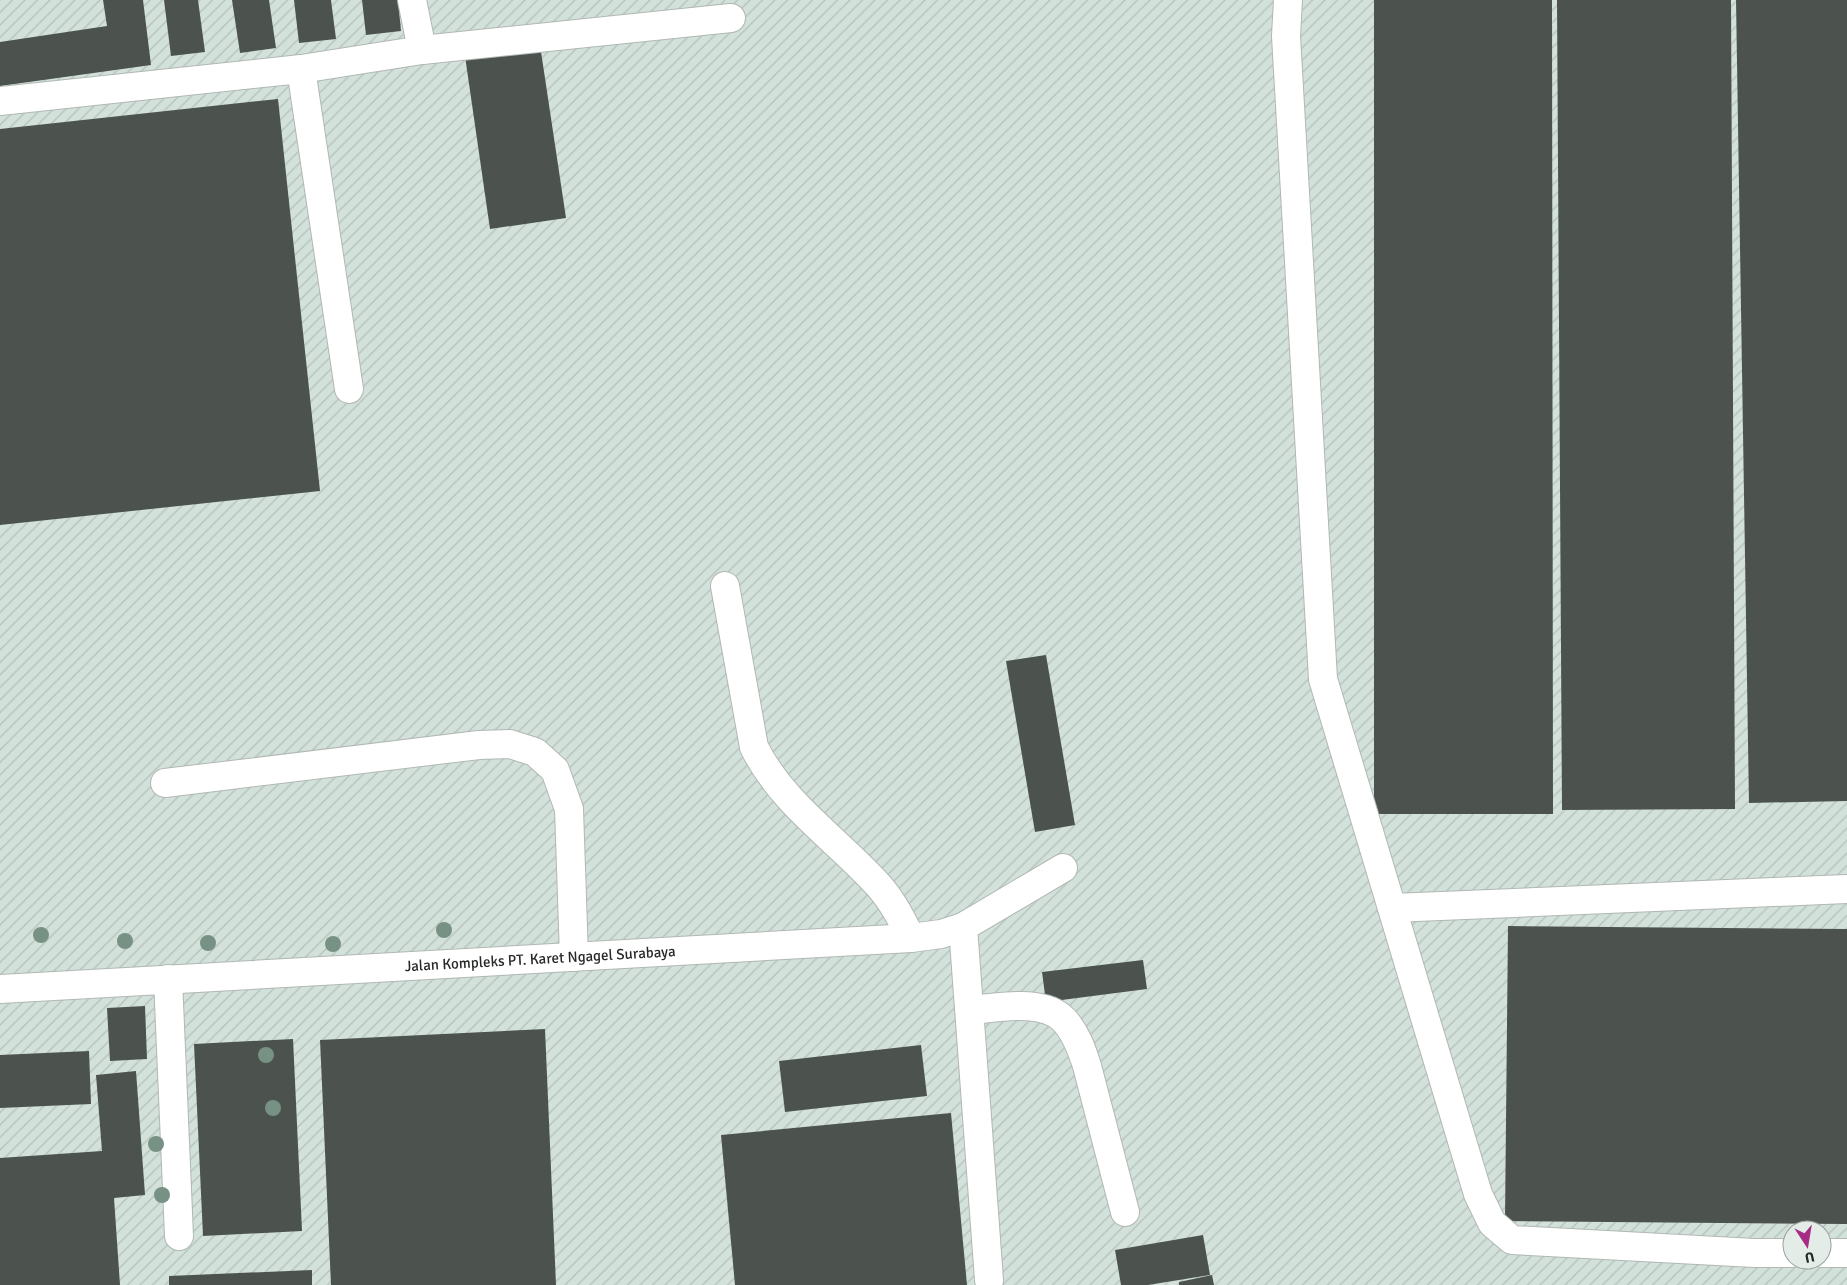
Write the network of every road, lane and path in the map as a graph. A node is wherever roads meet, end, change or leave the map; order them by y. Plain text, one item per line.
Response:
1 (412, 0) edge
2 (1288, 0) edge
3 (731, 18) dead end
4 (422, 50) junction
5 (301, 70) junction
6 (0, 101) edge
7 (349, 389) dead end
8 (725, 586) dead end
9 (165, 783) dead end
10 (1063, 868) dead end
11 (1847, 889) edge
12 (1392, 908) junction
13 (963, 928) junction
14 (911, 938) junction
15 (574, 957) junction
16 (168, 979) junction
17 (0, 988) edge
18 (970, 1010) junction
19 (1125, 1212) dead end
20 (179, 1236) dead end
21 (1782, 1253) edge
22 (1832, 1253) edge
23 (1847, 1253) edge
24 (989, 1280) dead end

1 - 4 lane
2 - 12 lane
3 - 4 lane
4 - 5 lane
5 - 6 lane
5 - 7 lane
8 - 14 lane
9 - 15 lane
10 - 13 lane, Jalan Kompleks PT. Karet Ngagel Surabaya
11 - 12 lane
12 - 21 lane
13 - 14 lane, Jalan Kompleks PT. Karet Ngagel Surabaya
13 - 18 lane
14 - 15 lane, Jalan Kompleks PT. Karet Ngagel Surabaya
15 - 16 lane, Jalan Kompleks PT. Karet Ngagel Surabaya
16 - 17 lane, Jalan Kompleks PT. Karet Ngagel Surabaya
16 - 20 lane
18 - 19 lane
18 - 24 lane
22 - 23 lane

